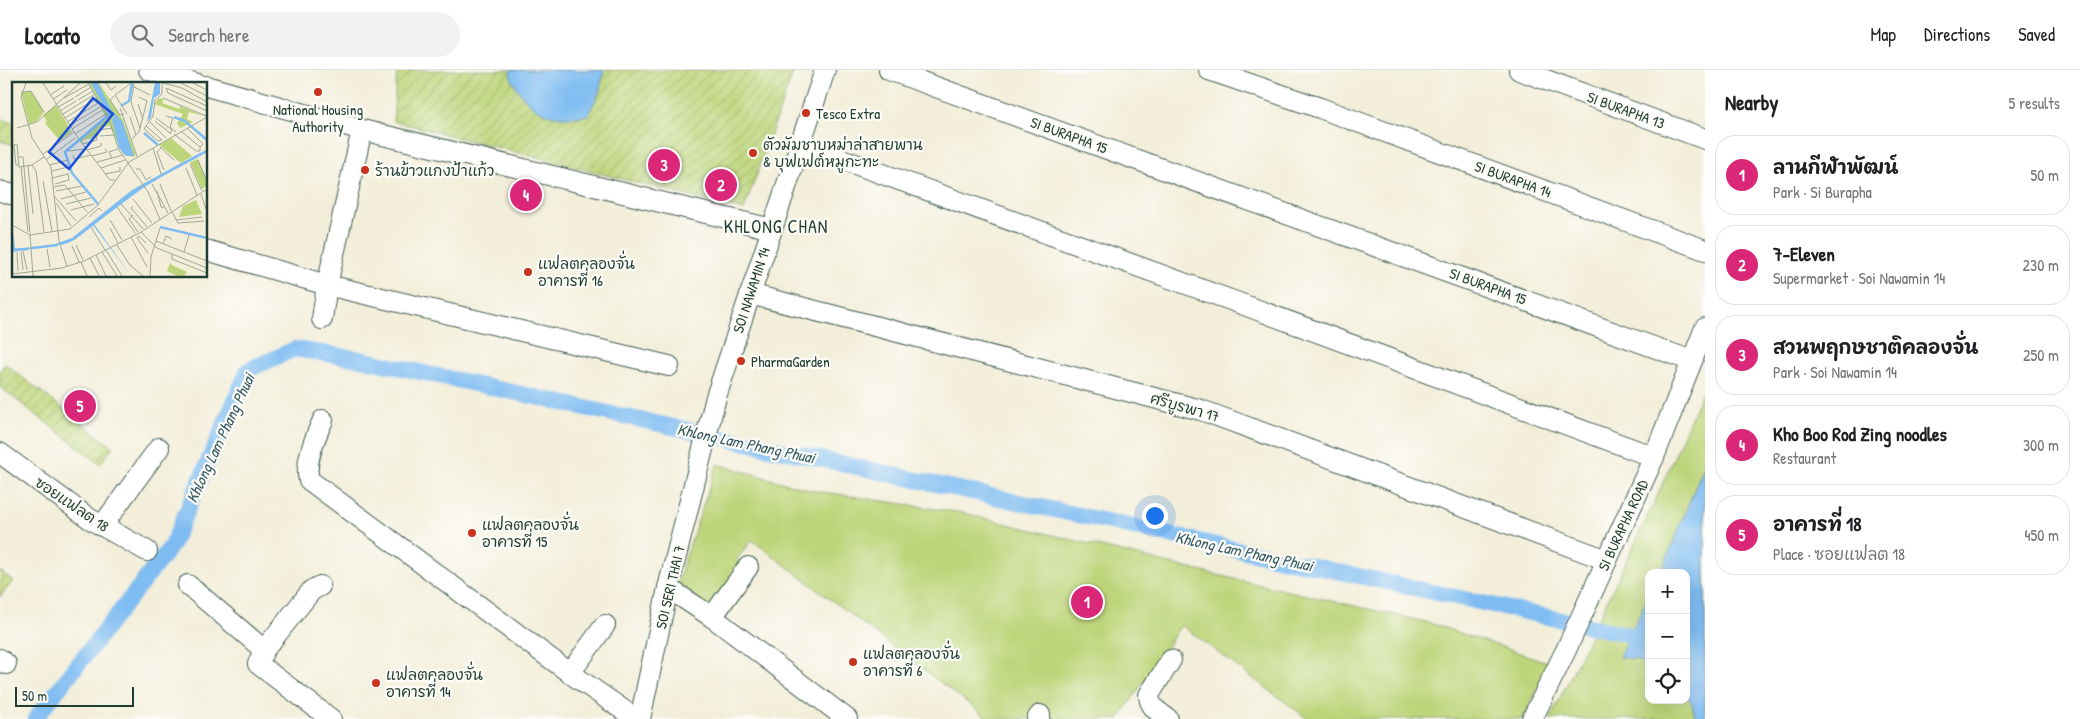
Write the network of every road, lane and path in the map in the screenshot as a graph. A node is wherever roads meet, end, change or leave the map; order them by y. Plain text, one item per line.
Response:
1 (149, 70) edge
2 (825, 70) edge
3 (889, 70) edge
4 (1209, 70) edge
5 (1520, 70) edge
6 (191, 82) edge
7 (208, 87) edge
8 (362, 130) junction
9 (1705, 139) edge
10 (800, 144) junction
11 (772, 229) junction
12 (1705, 250) edge
13 (208, 251) edge
14 (327, 285) junction
15 (750, 294) junction
16 (322, 319) dead end
17 (1705, 328) edge
18 (1692, 361) junction
19 (669, 366) dead end
20 (323, 420) dead end
21 (159, 448) dead end
22 (0, 453) edge
23 (701, 455) joint
24 (1654, 457) junction
25 (102, 526) junction
26 (147, 551) dead end
27 (1607, 560) junction
28 (748, 567) dead end
29 (188, 585) dead end
30 (320, 586) dead end
31 (668, 588) junction
32 (712, 617) junction
33 (605, 625) dead end
34 (264, 650) junction
35 (1171, 660) dead end
36 (570, 673) junction
37 (331, 719) edge
38 (638, 719) edge
39 (847, 719) edge
40 (1168, 719) edge
41 (1532, 719) edge

1 - 6 street
2 - 10 street, SOI NAWAMIN 14
3 - 18 street, SI BURAPHA 15
4 - 12 street, SI BURAPHA 14
5 - 9 street, SI BURAPHA 13
7 - 8 street
8 - 11 street
8 - 14 street
10 - 11 street, SOI NAWAMIN 14
10 - 24 street
11 - 15 street, SOI NAWAMIN 14
13 - 14 street
14 - 16 street
14 - 19 street
15 - 23 street, SOI NAWAMIN 14
15 - 27 street, ศรีบูรพา 17
17 - 18 street, SI BURAPHA ROAD
18 - 24 street, SI BURAPHA ROAD
20 - 36 street
21 - 25 street
22 - 25 street, ซอยแฟลต 18
23 - 31 street, SOI SERI THAI 7
24 - 27 street, SI BURAPHA ROAD
25 - 26 street, ซอยแฟลต 18
27 - 41 street, SI BURAPHA ROAD
28 - 32 street
29 - 34 street
30 - 34 street
31 - 32 street
31 - 38 street, SOI SERI THAI 7
32 - 39 street
33 - 36 street
34 - 37 street
35 - 40 street
36 - 38 street

